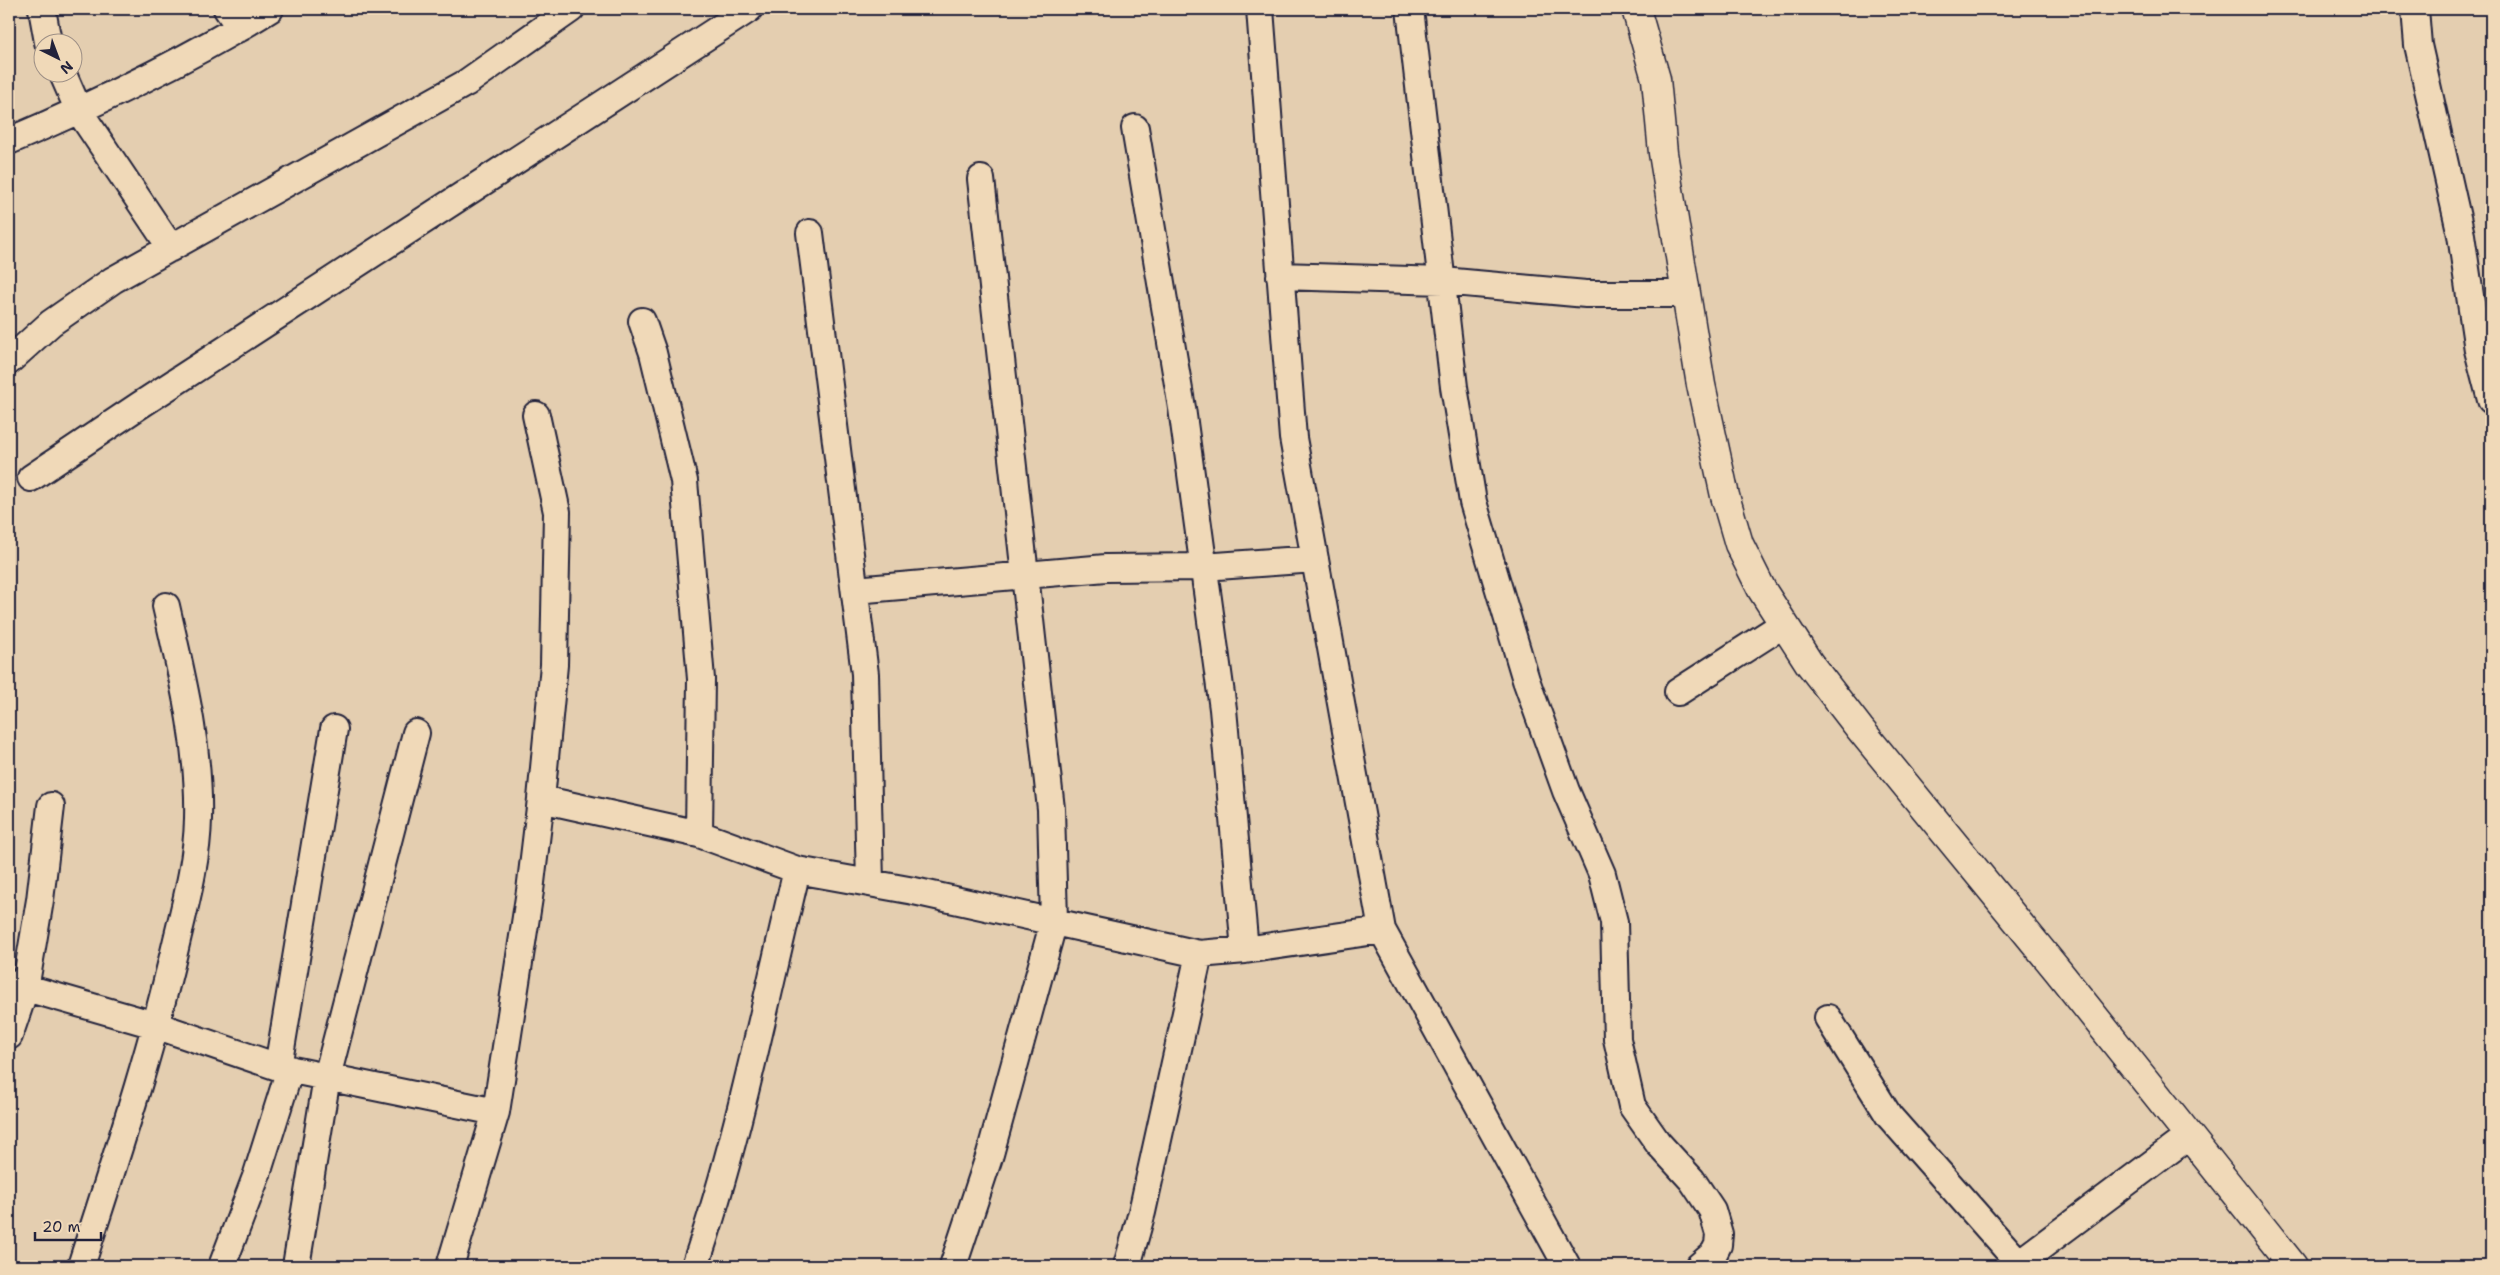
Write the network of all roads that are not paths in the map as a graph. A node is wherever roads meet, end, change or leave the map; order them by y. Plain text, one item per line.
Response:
1 (42, 9) edge
2 (270, 9) edge
3 (571, 9) edge
4 (749, 9) edge
5 (1260, 9) edge
6 (1410, 9) edge
7 (1636, 9) edge
8 (2415, 9) edge
9 (233, 18) edge
10 (46, 32) edge
11 (66, 82) edge
12 (79, 111) junction
13 (1135, 128) dead end
14 (9, 141) edge
15 (981, 180) dead end
16 (810, 233) dead end
17 (171, 248) junction
18 (1280, 276) junction
19 (1442, 281) junction
20 (1686, 294) junction
21 (642, 321) dead end
22 (9, 361) edge
23 (2491, 400) edge
24 (536, 415) dead end
25 (32, 478) dead end
26 (1315, 559) junction
27 (1203, 567) junction
28 (1025, 575) junction
29 (855, 590) junction
30 (166, 606) dead end
31 (1784, 624) junction
32 (1678, 692) dead end
33 (334, 729) dead end
34 (416, 733) dead end
35 (541, 799) junction
36 (51, 806) dead end
37 (699, 834) junction
38 (797, 870) junction
39 (870, 883) junction
40 (1054, 922) junction
41 (1382, 930) junction
42 (1246, 950) junction
43 (1199, 954) junction
44 (17, 986) edge
45 (1828, 1018) dead end
46 (158, 1026) junction
47 (9, 1036) edge
48 (284, 1068) junction
49 (327, 1076) junction
50 (496, 1112) junction
51 (2189, 1136) junction
52 (1712, 1262) edge
53 (81, 1266) edge
54 (222, 1266) edge
55 (296, 1266) edge
56 (450, 1266) edge
57 (695, 1266) edge
58 (953, 1266) edge
59 (1127, 1266) edge
60 (1566, 1266) edge
61 (2293, 1266) edge

1 - 10 street
2 - 9 street
3 - 17 street
4 - 25 street
5 - 18 street
6 - 19 street
7 - 20 street
8 - 23 street
9 - 12 street
11 - 12 street
12 - 14 street
12 - 17 street
13 - 27 street
15 - 28 street
16 - 29 street
17 - 22 street
18 - 19 street
18 - 26 street
19 - 20 street
19 - 52 street
20 - 31 street
21 - 37 street
24 - 35 street
26 - 27 street
26 - 41 street
27 - 28 street
27 - 42 street
28 - 29 street
28 - 40 street
29 - 39 street
30 - 46 street
31 - 32 street
31 - 51 street
33 - 48 street
34 - 49 street
35 - 37 street
35 - 50 street
36 - 44 street
37 - 38 street
38 - 39 street
38 - 57 street
39 - 40 street
40 - 43 street
40 - 58 street
41 - 42 street
41 - 60 street
42 - 43 street
43 - 59 street
44 - 46 street
44 - 47 street
45 - 51 street
46 - 48 street
46 - 53 street
48 - 49 street
48 - 54 street
49 - 50 street
49 - 55 street
50 - 56 street
51 - 61 street

